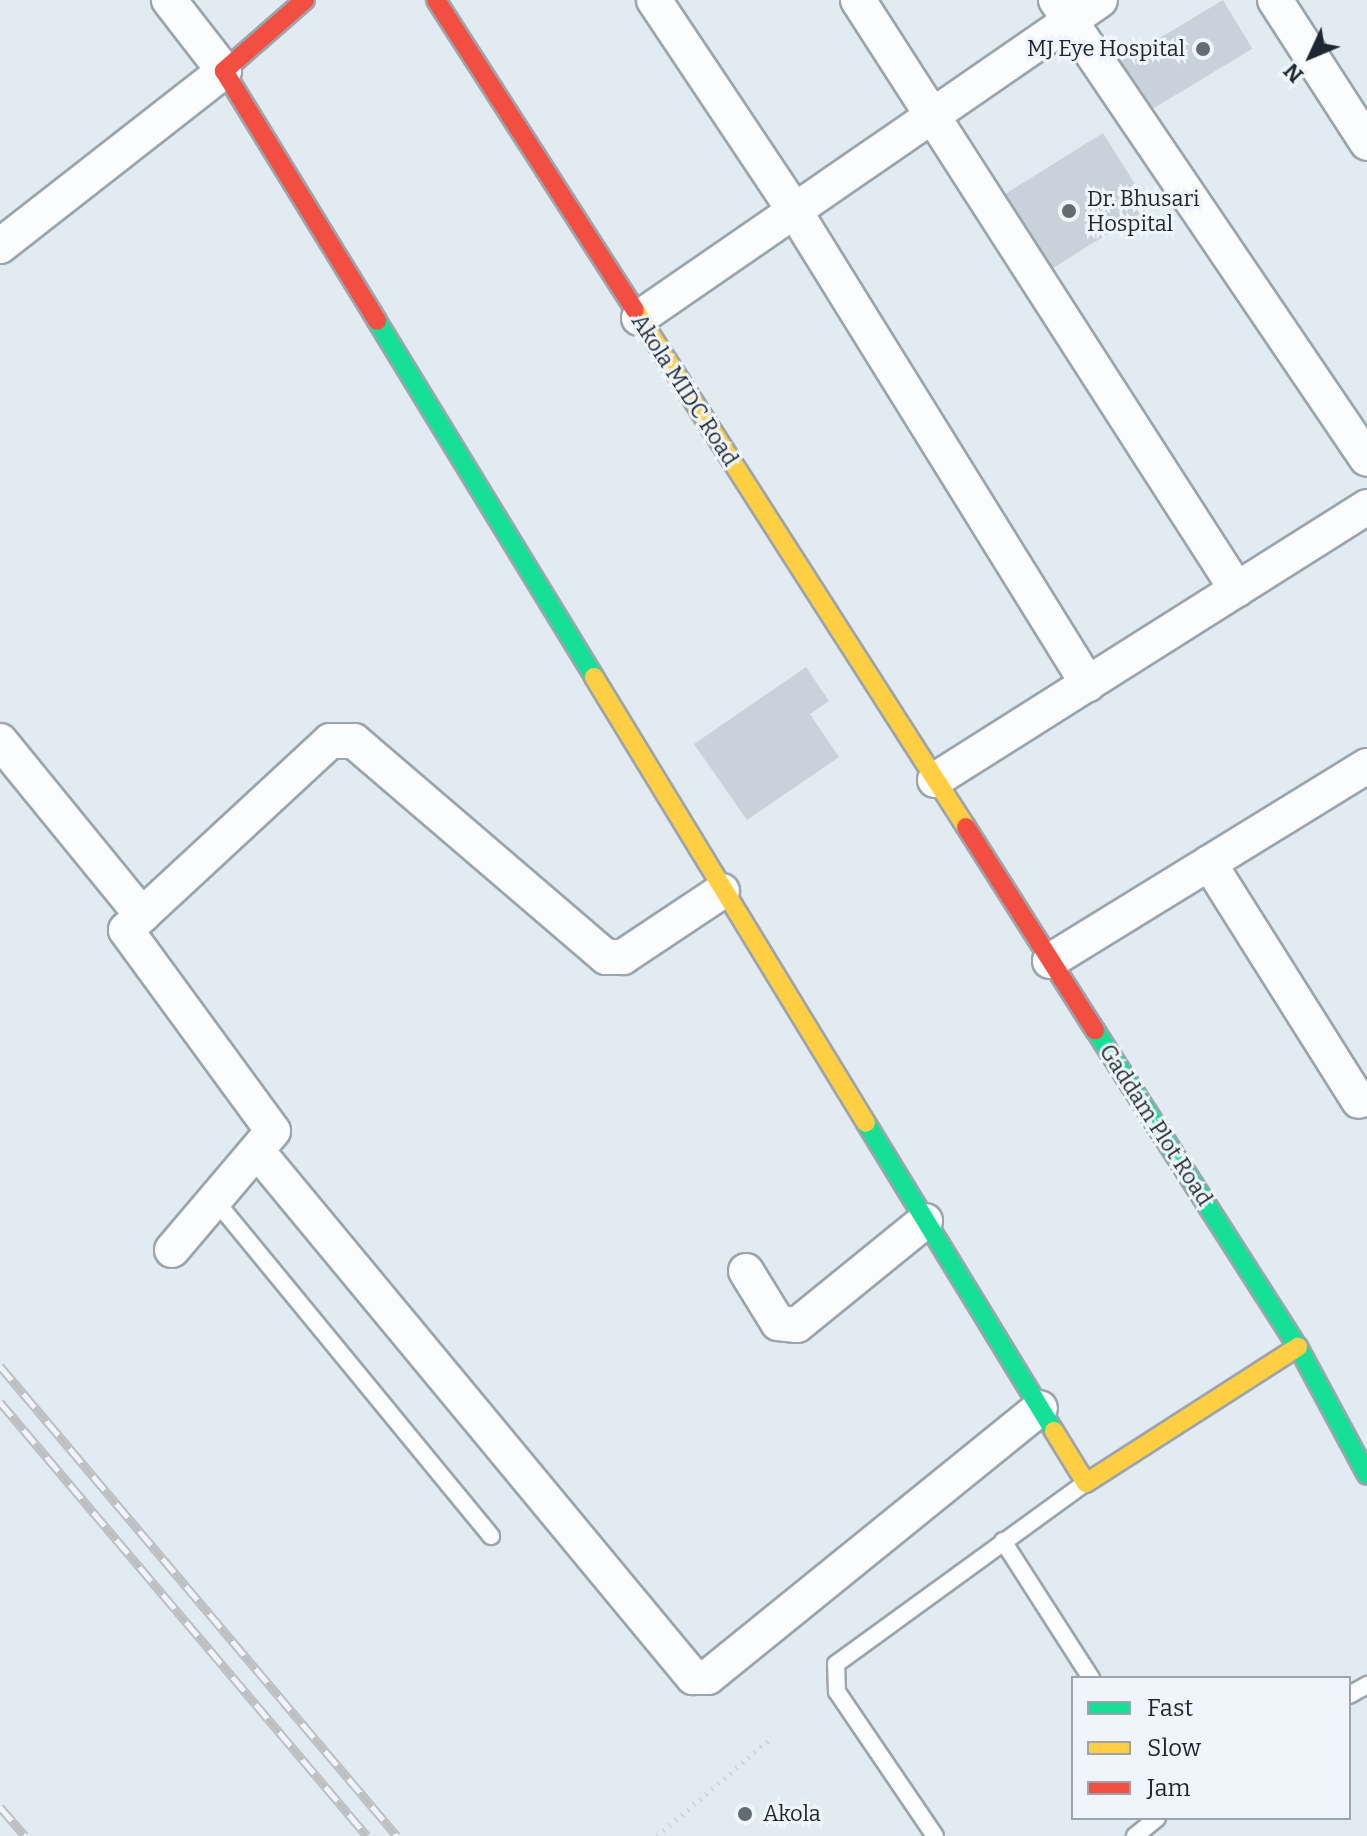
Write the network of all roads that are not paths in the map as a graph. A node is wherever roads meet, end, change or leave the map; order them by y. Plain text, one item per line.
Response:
1 (169, 0) edge
2 (305, 0) edge
3 (436, 0) edge
4 (654, 0) edge
5 (858, 0) edge
6 (1100, 0) edge
7 (1275, 0) edge
8 (1063, 10) edge
9 (224, 71) junction
10 (931, 114) junction
11 (1367, 143) edge
12 (794, 210) junction
13 (0, 246) edge
14 (639, 318) junction
15 (1367, 459) edge
16 (1367, 507) edge
17 (1237, 590) junction
18 (1088, 684) junction
19 (0, 741) edge
20 (1367, 766) edge
21 (935, 780) junction
22 (1209, 863) junction
23 (722, 891) junction
24 (142, 915) junction
25 (1050, 961) junction
26 (1359, 1101) dead end
27 (258, 1152) junction
28 (215, 1200) junction
29 (925, 1221) junction
30 (172, 1250) dead end
31 (746, 1271) dead end
32 (1298, 1347) junction
33 (1040, 1408) junction
34 (1367, 1475) edge
35 (1086, 1483) junction
36 (491, 1536) dead end
37 (1003, 1541) junction
38 (1090, 1676) edge
39 (1155, 1820) edge
40 (935, 1836) edge
41 (1135, 1836) edge

1 - 9 street
2 - 9 street
3 - 14 street, Akola MIDC Road
4 - 12 street
5 - 10 street
6 - 8 street
7 - 11 street
8 - 10 street
8 - 15 street
9 - 13 street
9 - 23 street
10 - 12 street
10 - 17 street
12 - 14 street
12 - 18 street
14 - 21 street, Akola MIDC Road
16 - 17 street
17 - 18 street
18 - 21 street
19 - 24 street
20 - 22 street
21 - 25 street, Gaddam Plot Road
22 - 25 street
22 - 26 street
23 - 24 street
23 - 29 street
24 - 27 street
25 - 32 street, Gaddam Plot Road
27 - 28 street
27 - 33 street
28 - 30 street
28 - 36 lane
29 - 31 street
29 - 33 street
32 - 34 street, Gaddam Plot Road
32 - 35 street
33 - 35 street
35 - 37 lane
37 - 38 lane
37 - 40 lane
39 - 41 lane

